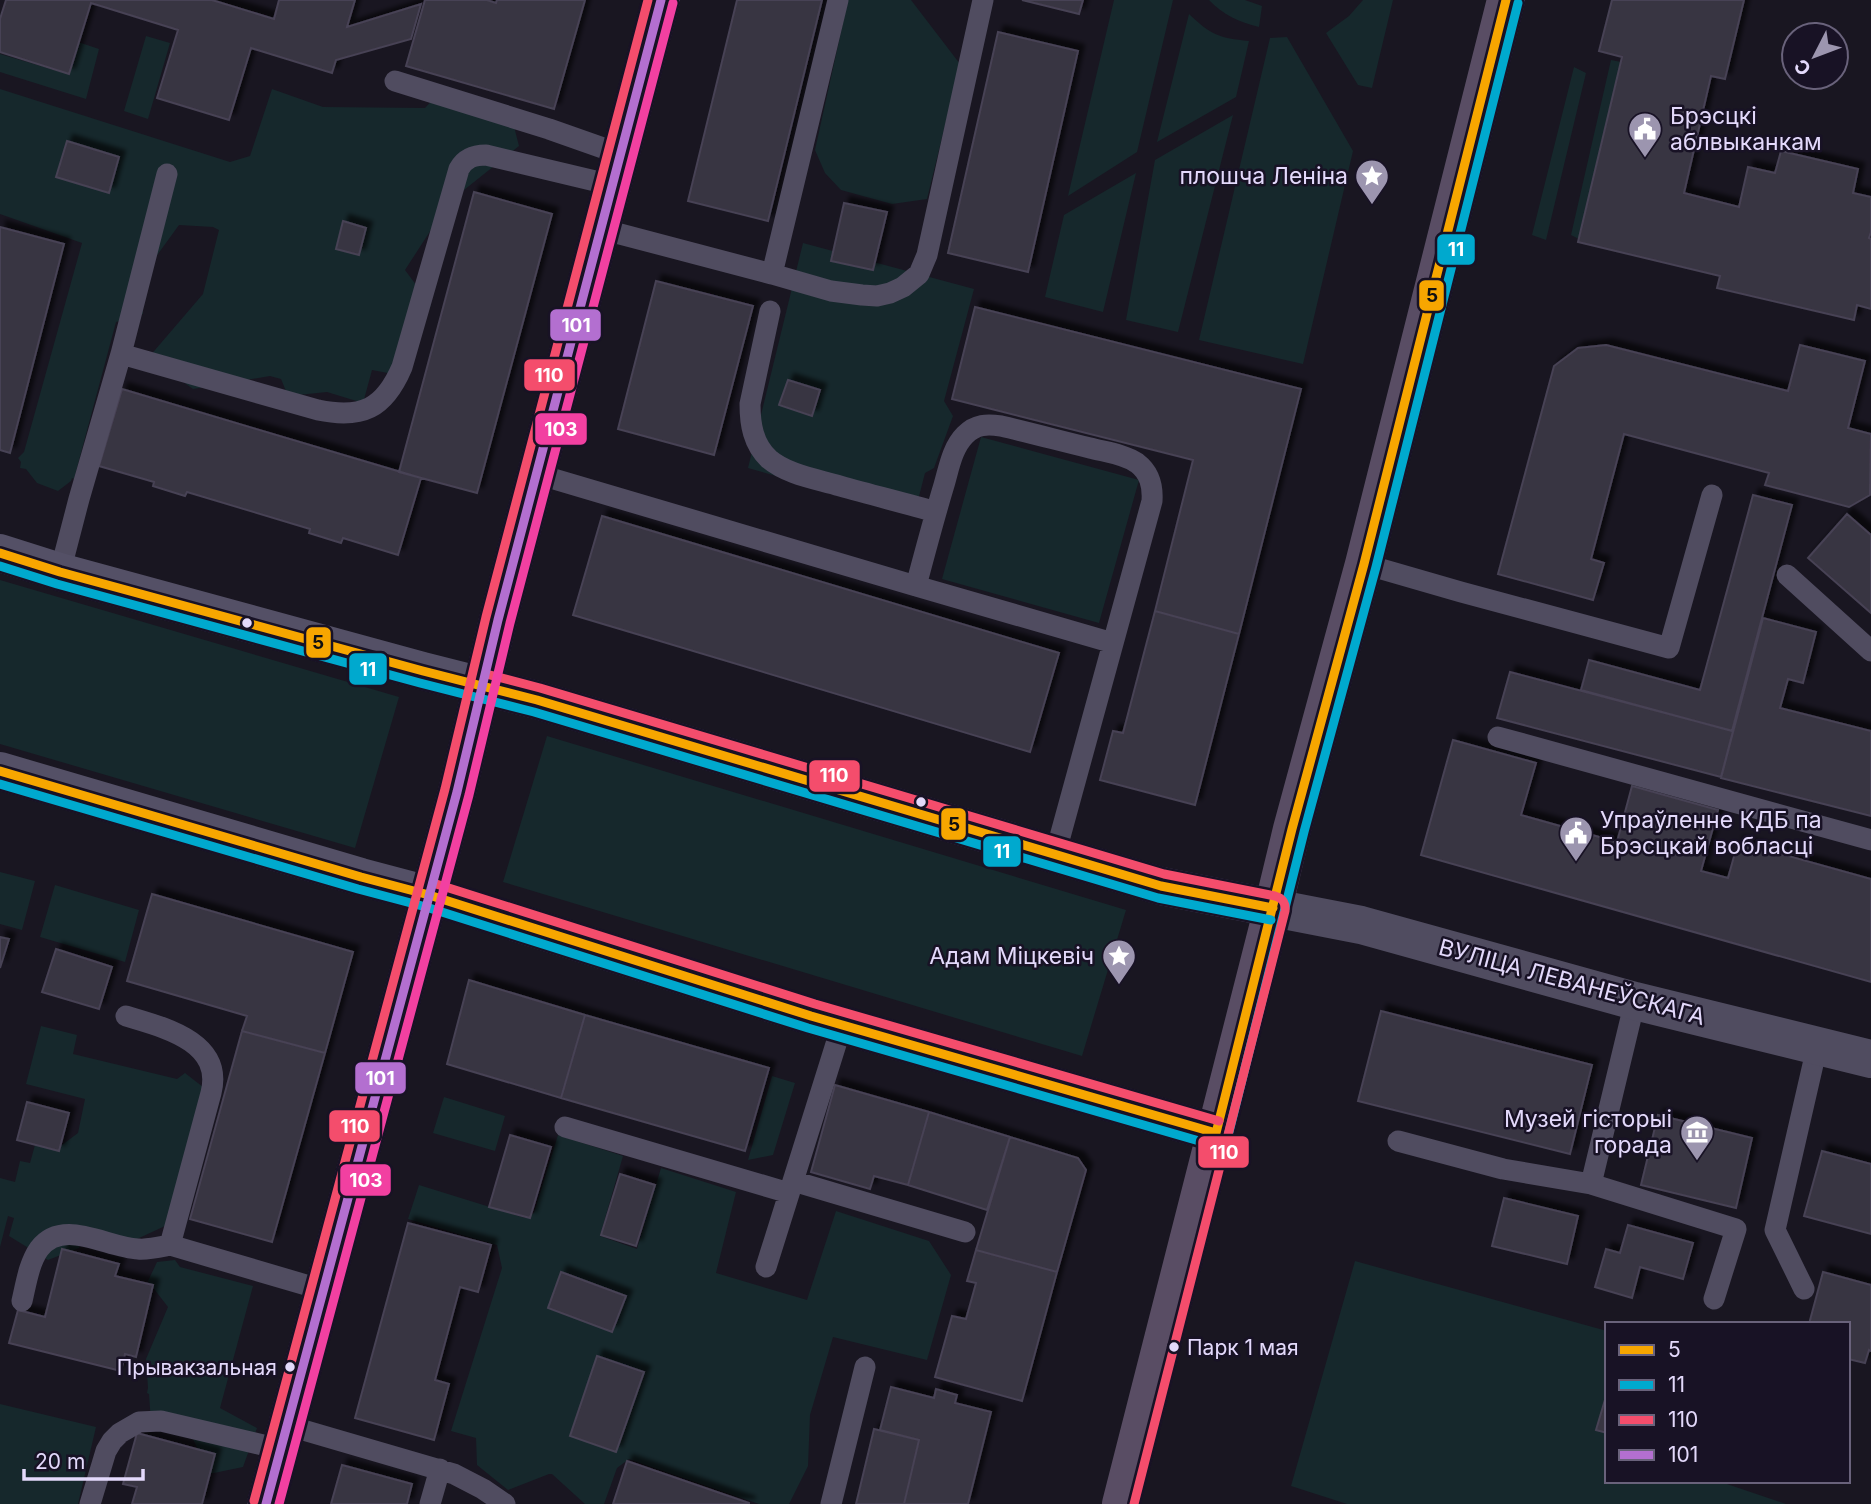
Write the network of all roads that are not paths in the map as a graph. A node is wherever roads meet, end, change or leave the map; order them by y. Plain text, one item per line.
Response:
1 (661, 0) edge
2 (838, 0) edge
3 (1506, 0) edge
4 (982, 2) edge
5 (395, 81) dead end
6 (616, 169) junction
7 (167, 174) dead end
8 (601, 229) junction
9 (772, 274) junction
10 (770, 311) dead end
11 (121, 354) junction
12 (537, 474) junction
13 (1712, 495) dead end
14 (936, 512) junction
15 (0, 553) edge
16 (1364, 564) junction
17 (60, 572) junction
18 (1787, 575) dead end
19 (916, 586) junction
20 (1113, 643) junction
21 (1871, 651) edge
22 (483, 686) junction
23 (1498, 737) dead end
24 (0, 771) edge
25 (1871, 840) edge
26 (1055, 855) junction
27 (429, 895) junction
28 (1273, 908) junction
29 (1635, 1001) junction
30 (126, 1016) dead end
31 (842, 1025) junction
32 (1817, 1047) junction
33 (1871, 1059) edge
34 (565, 1127) dead end
35 (1216, 1133) junction
36 (1398, 1141) dead end
37 (1591, 1184) junction
38 (791, 1187) junction
39 (965, 1232) dead end
40 (170, 1245) junction
41 (766, 1266) dead end
42 (1804, 1289) dead end
43 (323, 1290) junction
44 (1714, 1299) dead end
45 (22, 1300) dead end
46 (865, 1367) dead end
47 (283, 1437) junction
48 (440, 1469) junction
49 (90, 1504) edge
50 (266, 1504) edge
51 (430, 1504) edge
52 (505, 1504) edge
53 (831, 1504) edge
54 (1122, 1504) edge

1 - 6 main road
2 - 9 lane
3 - 16 main road
4 - 9 lane
5 - 6 lane
6 - 8 main road
6 - 11 lane
7 - 11 lane
8 - 9 lane
8 - 12 main road
10 - 14 lane
11 - 17 lane
12 - 19 lane
12 - 22 main road
13 - 16 lane
14 - 19 lane
14 - 20 lane
15 - 17 main road
16 - 28 main road
17 - 22 main road
18 - 21 lane
19 - 20 lane
20 - 26 lane
22 - 26 main road
22 - 27 main road
23 - 25 lane
24 - 27 main road
26 - 28 main road
27 - 31 main road
27 - 43 main road
28 - 29 street, ВУЛІЦА ЛЕВАНЕЎСКАГА
28 - 35 main road
29 - 32 street, ВУЛІЦА ЛЕВАНЕЎСКАГА
29 - 37 lane
30 - 40 lane
31 - 35 main road
31 - 38 lane
32 - 33 street, ВУЛІЦА ЛЕВАНЕЎСКАГА
32 - 42 lane
34 - 38 lane
35 - 54 main road
36 - 37 lane
37 - 44 lane
38 - 39 lane
38 - 41 lane
40 - 43 lane
40 - 45 lane
43 - 47 main road
46 - 53 lane
47 - 48 lane
47 - 49 lane
47 - 50 main road
48 - 51 lane
48 - 52 lane

